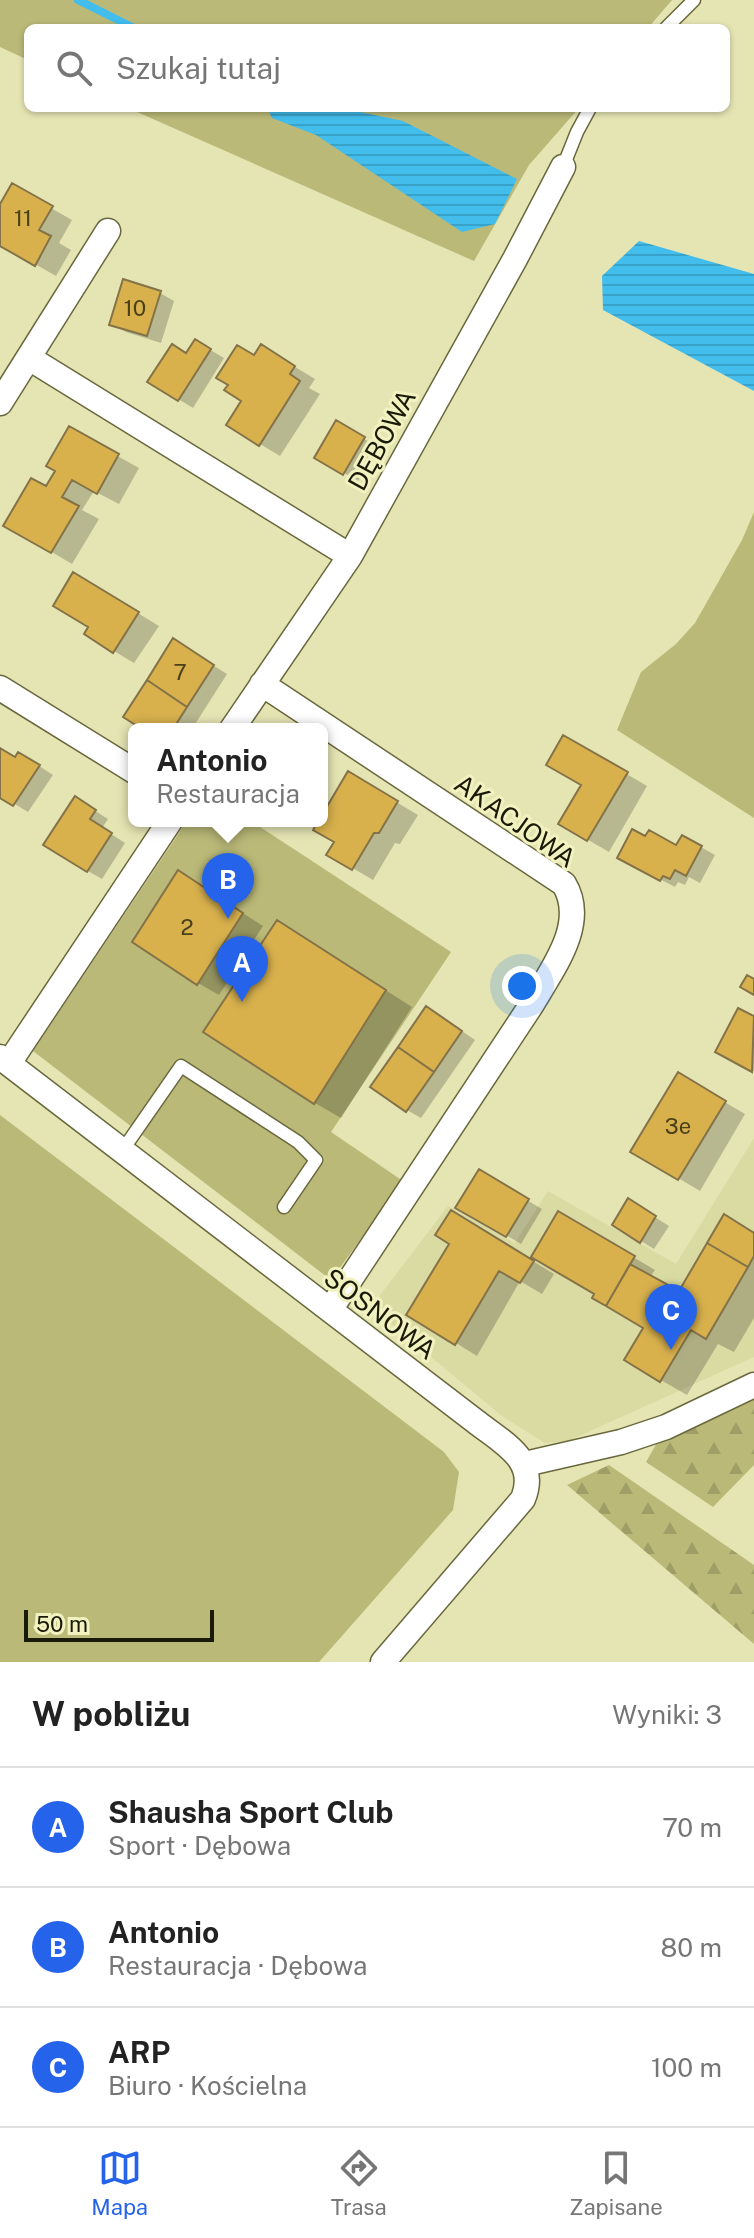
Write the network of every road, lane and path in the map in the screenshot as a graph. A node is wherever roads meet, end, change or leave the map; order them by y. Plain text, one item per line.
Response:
1 (694, 0) edge
2 (670, 24) edge
3 (588, 112) edge
4 (563, 167) joint
5 (108, 231) dead end
6 (29, 358) junction
7 (0, 403) edge
8 (350, 556) junction
9 (262, 684) junction
10 (0, 688) edge
11 (236, 723) edge
12 (321, 723) edge
13 (328, 728) edge
14 (128, 767) edge
15 (166, 827) edge
16 (5, 1060) edge
17 (122, 1151) junction
18 (284, 1207) dead end
19 (330, 1310) junction
20 (754, 1385) edge
21 (525, 1464) junction
22 (383, 1662) edge

1 - 2 lane
3 - 4 lane
4 - 8 street, DĘBOWA
5 - 6 street
6 - 7 street
6 - 8 street
8 - 9 street, DĘBOWA
9 - 11 street, DĘBOWA
9 - 12 street, AKACJOWA
10 - 14 street
13 - 19 street, AKACJOWA
15 - 16 street
16 - 17 street, SOSNOWA
17 - 18 lane
17 - 19 street, SOSNOWA
19 - 21 street, SOSNOWA
20 - 21 street
21 - 22 street

